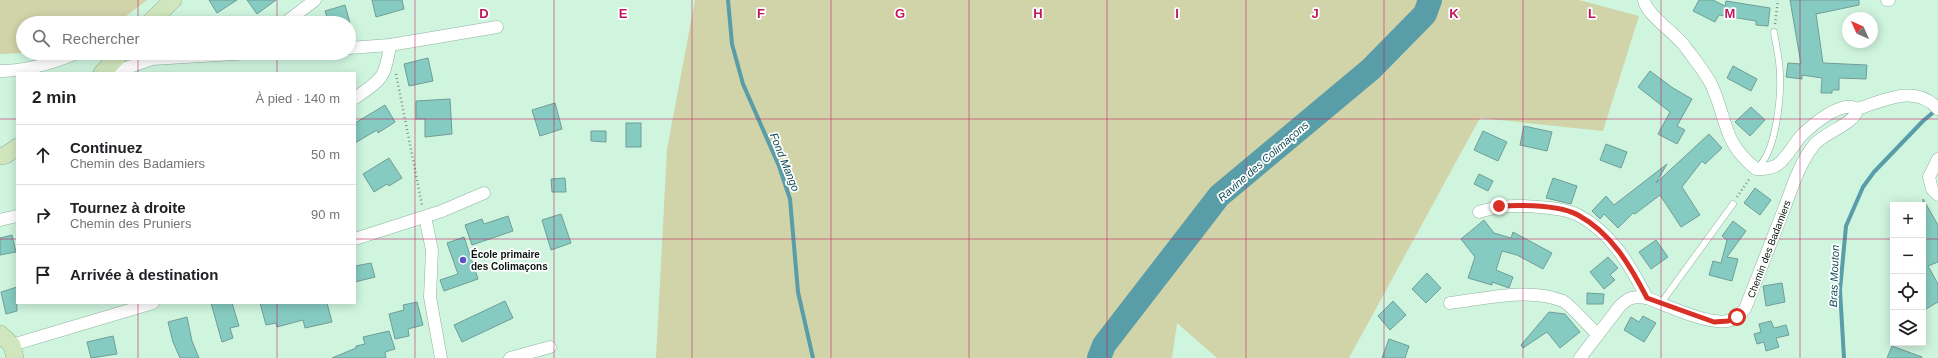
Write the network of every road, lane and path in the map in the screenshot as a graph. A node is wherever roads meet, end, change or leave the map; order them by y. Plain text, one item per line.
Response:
1 (173, 0) edge
2 (315, 0) edge
3 (1644, 0) edge
4 (1778, 0) edge
5 (156, 16) edge
6 (294, 16) edge
7 (497, 27) dead end
8 (1774, 32) joint
9 (390, 46) junction
10 (356, 48) edge
11 (60, 60) edge
12 (114, 60) edge
13 (149, 60) edge
14 (395, 69) dead end
15 (0, 71) edge
16 (103, 72) edge
17 (115, 72) edge
18 (356, 97) edge
19 (1857, 109) junction
20 (1938, 109) edge
21 (16, 148) edge
22 (0, 156) edge
23 (1938, 160) edge
24 (1756, 169) junction
25 (484, 193) dead end
26 (1938, 195) edge
27 (1732, 204) joint
28 (1479, 212) dead end
29 (16, 216) edge
30 (425, 217) junction
31 (0, 220) edge
32 (356, 239) edge
33 (1647, 298) junction
34 (1450, 303) dead end
35 (1661, 303) junction
36 (150, 304) edge
37 (1598, 335) junction
38 (9, 346) edge
39 (550, 347) dead end
40 (441, 358) edge
41 (510, 358) edge
42 (1580, 358) edge

1 - 5 main road
2 - 6 street
3 - 24 street
4 - 8 path
7 - 9 street
8 - 24 lane
9 - 10 street
9 - 18 street
11 - 15 street
12 - 16 main road
13 - 17 street
14 - 30 path
19 - 20 street
19 - 24 street
19 - 35 street, Chemin des Badamiers
21 - 22 main road
23 - 26 street
24 - 27 path
25 - 30 street
27 - 35 lane
28 - 33 street
29 - 31 street
30 - 32 street
30 - 40 street
33 - 35 street, Chemin des Badamiers
33 - 37 street, Chemin des Badamiers
34 - 37 street
36 - 38 street
37 - 42 street, Chemin des Badamiers
39 - 41 street

